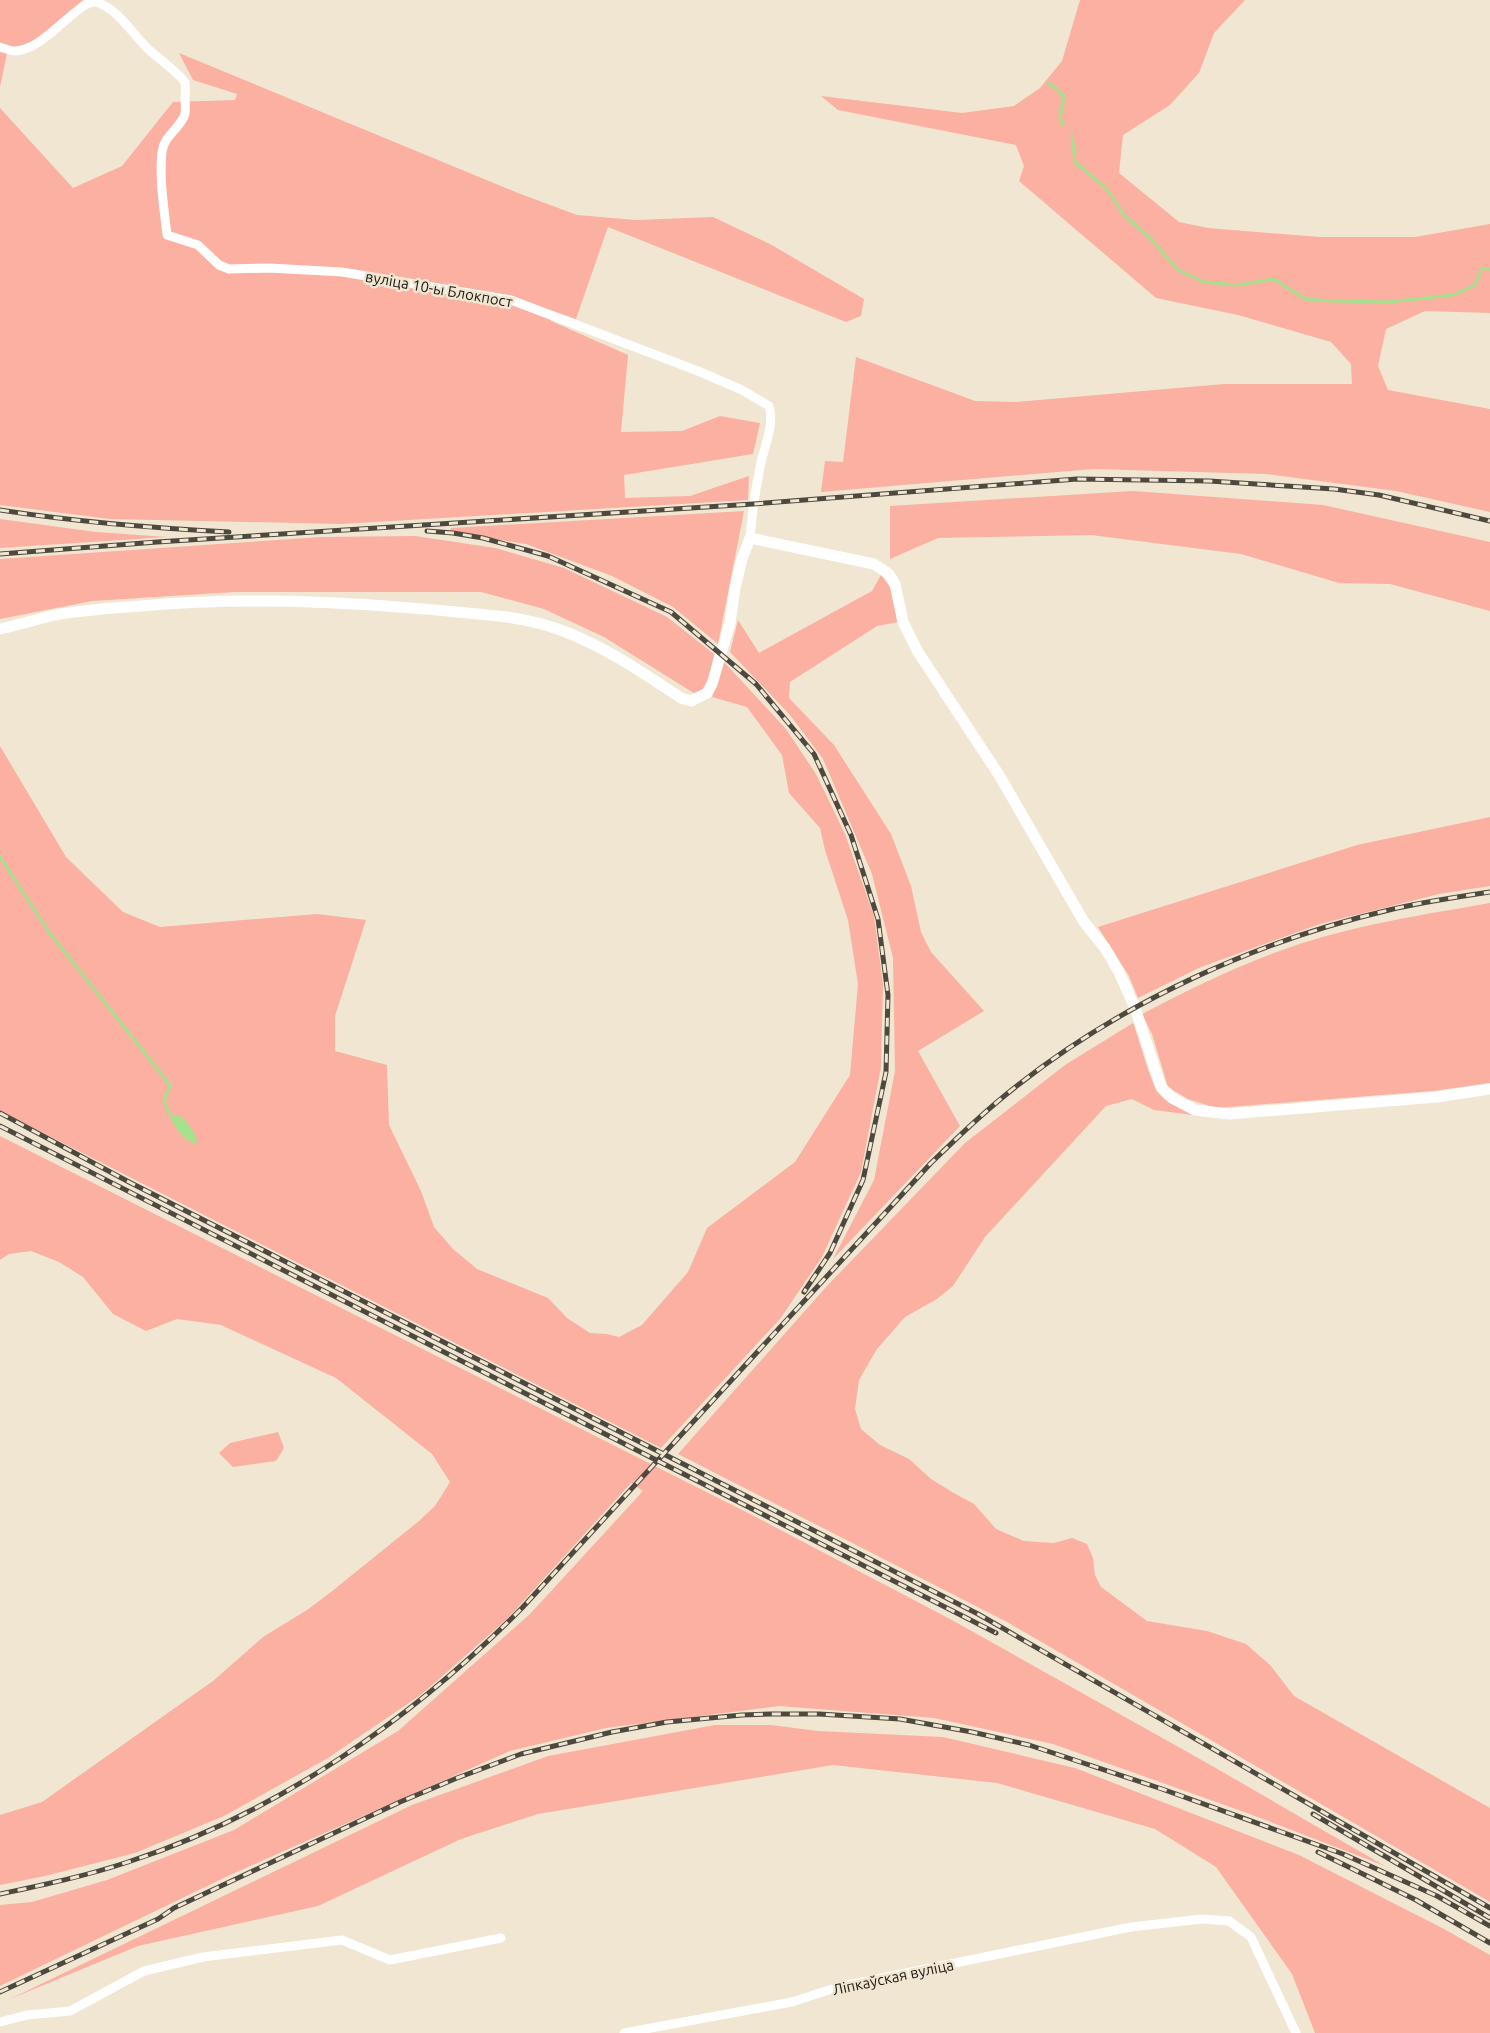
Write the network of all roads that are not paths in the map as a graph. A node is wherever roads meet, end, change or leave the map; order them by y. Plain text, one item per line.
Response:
1 (0, 46) edge
2 (750, 538) junction
3 (0, 629) edge
4 (1490, 1089) edge
5 (501, 1938) dead end
6 (0, 2022) edge
7 (624, 2033) edge
8 (1296, 2033) edge

1 - 2 street, вуліца 10-ы Блокпост
2 - 3 street
2 - 4 street
5 - 6 street
7 - 8 street, Ліпкаўская вуліца

